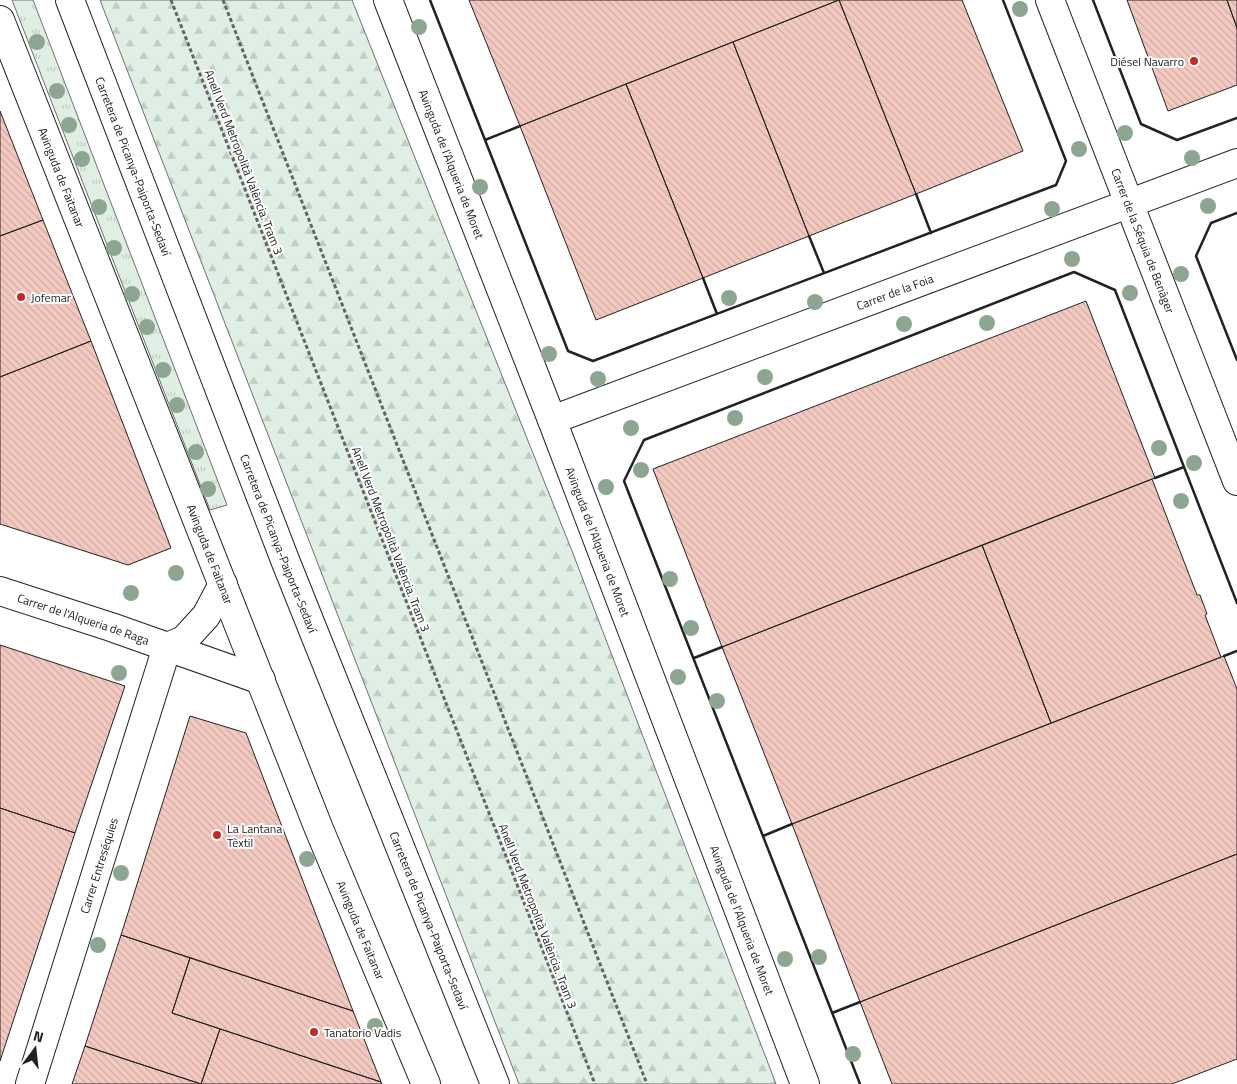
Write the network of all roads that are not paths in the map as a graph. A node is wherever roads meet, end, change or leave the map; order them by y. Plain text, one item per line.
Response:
1 (70, 0) edge
2 (388, 0) edge
3 (1050, 0) edge
4 (0, 20) edge
5 (1237, 163) edge
6 (1129, 203) junction
7 (552, 420) junction
8 (1237, 481) edge
9 (223, 584) junction
10 (0, 591) edge
11 (167, 646) junction
12 (261, 680) junction
13 (30, 1084) edge
14 (426, 1084) edge
15 (495, 1084) edge
16 (805, 1084) edge

1 - 15 street, Carretera de Picanya-Paiporta-Sedaví
2 - 7 street, Avinguda de l'Alqueria de Moret
3 - 6 street, Carrer de la Séquia de Benàger
4 - 9 street, Avinguda de Faitanar
5 - 6 street, Carrer de la Foia
6 - 7 street, Carrer de la Foia
6 - 8 street, Carrer de la Séquia de Benàger
7 - 16 street, Avinguda de l'Alqueria de Moret
9 - 11 street
9 - 12 street, Avinguda de Faitanar
10 - 11 street, Carrer de l'Alqueria de Raga
11 - 12 street, Carrer de l'Alqueria de Raga
11 - 13 street, Carrer Entreséquies
12 - 14 street, Avinguda de Faitanar

